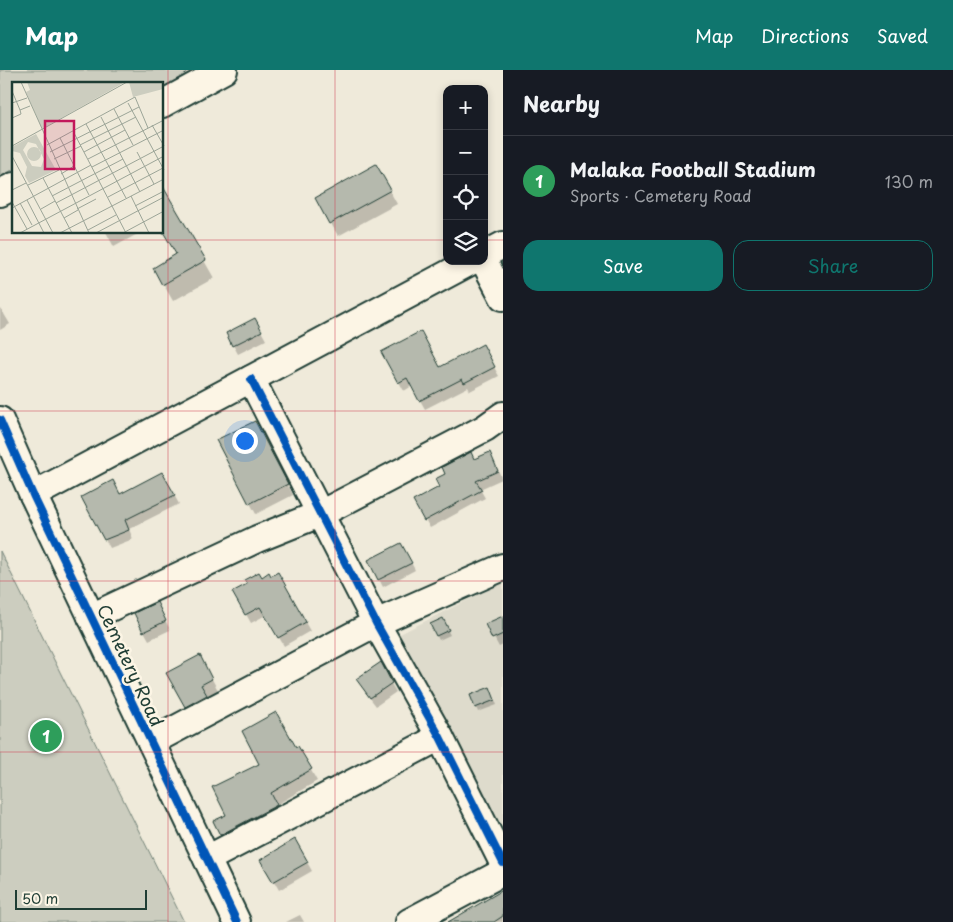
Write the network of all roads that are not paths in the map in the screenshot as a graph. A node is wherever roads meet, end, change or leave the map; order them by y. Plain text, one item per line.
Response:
1 (224, 70) edge
2 (164, 103) edge
3 (12, 187) edge
4 (0, 194) edge
5 (503, 245) edge
6 (488, 253) edge
7 (465, 265) edge
8 (486, 265) edge
9 (503, 297) edge
10 (252, 379) junction
11 (503, 415) edge
12 (0, 420) edge
13 (33, 495) junction
14 (322, 514) junction
15 (503, 567) edge
16 (91, 617) junction
17 (376, 623) junction
18 (440, 737) junction
19 (150, 742) junction
20 (206, 859) junction
21 (503, 863) edge
22 (503, 872) edge
23 (236, 922) edge
24 (408, 922) edge

1 - 2 street
3 - 4 street
5 - 6 street
7 - 10 street
8 - 9 street
10 - 13 street
10 - 14 street
11 - 14 street
12 - 13 street, Cemetery Road
13 - 16 street, Cemetery Road
14 - 16 street
14 - 17 street
15 - 17 street
16 - 19 street, Cemetery Road
17 - 18 street
17 - 19 street
18 - 20 street
18 - 21 street
19 - 20 street, Cemetery Road
20 - 23 street, Cemetery Road
22 - 24 street

